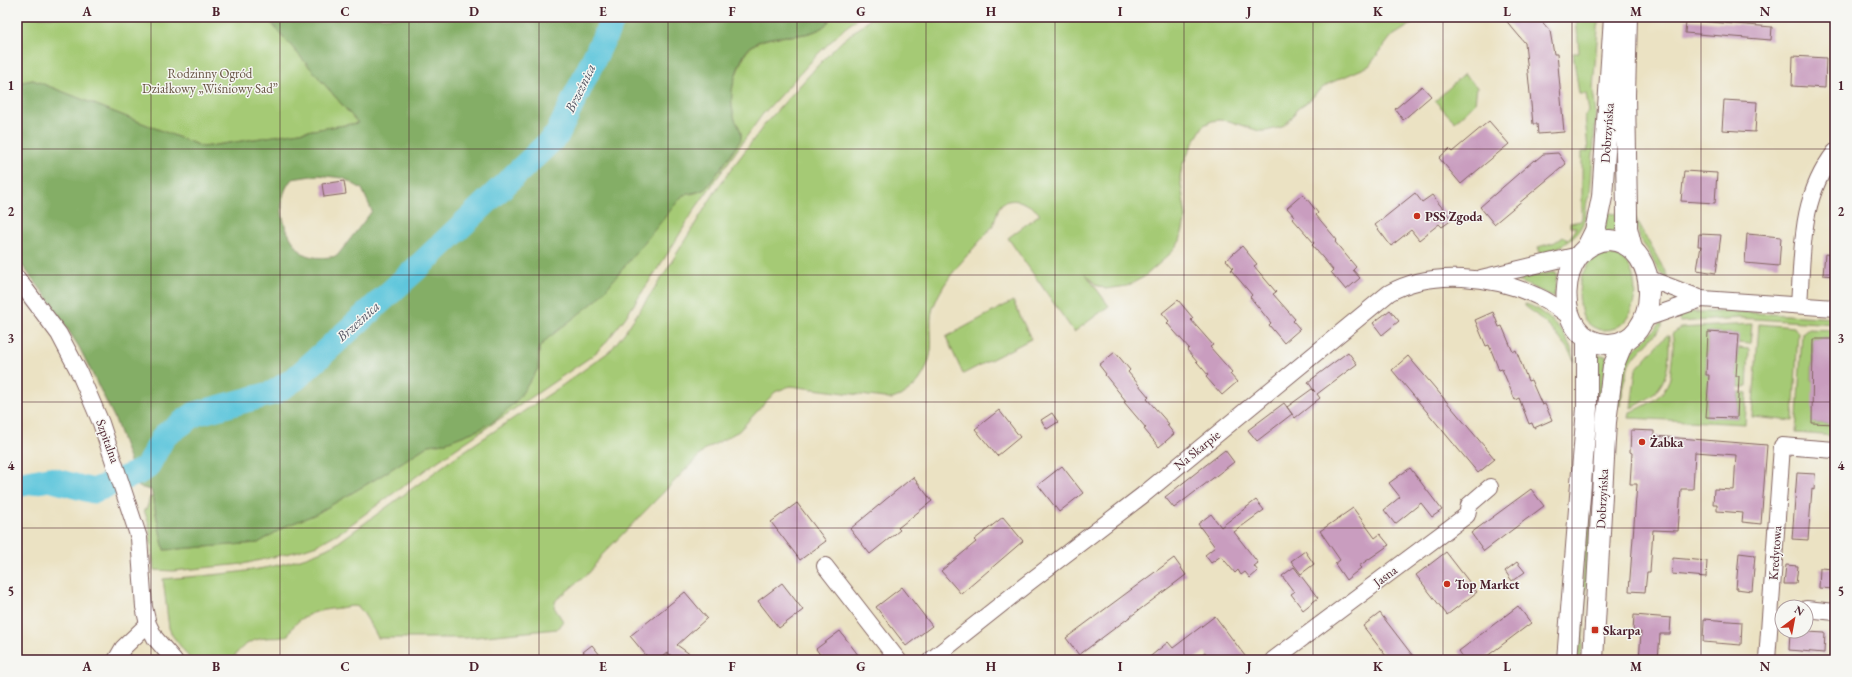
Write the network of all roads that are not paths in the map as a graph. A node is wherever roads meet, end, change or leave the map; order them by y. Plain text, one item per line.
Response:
1 (1614, 17) edge
2 (1627, 17) edge
3 (1835, 152) edge
4 (1632, 248) junction
5 (1583, 251) junction
6 (17, 278) edge
7 (1647, 278) junction
8 (1478, 279) junction
9 (1702, 299) junction
10 (1799, 305) junction
11 (1835, 308) edge
12 (1570, 317) junction
13 (1644, 319) junction
14 (1587, 339) junction
15 (1624, 340) junction
16 (1835, 450) edge
17 (1490, 487) dead end
18 (825, 566) dead end
19 (1776, 599) edge
20 (1814, 611) edge
21 (1835, 612) edge
22 (1774, 620) edge
23 (148, 624) junction
24 (116, 660) edge
25 (174, 660) edge
26 (898, 660) edge
27 (931, 660) edge
28 (1273, 660) edge
29 (1567, 660) edge
30 (1593, 660) edge
31 (1767, 660) edge

1 - 5 main road, Dobrzyńska
2 - 4 main road, Dobrzyńska
3 - 10 street
4 - 5 main road
4 - 7 main road
5 - 8 street
5 - 12 main road
6 - 23 street, Szpitalna
7 - 9 street
7 - 13 main road
8 - 12 street
8 - 27 street, Na Skarpie
9 - 10 street
9 - 13 street
10 - 11 street
12 - 14 main road
13 - 15 main road
14 - 15 main road
14 - 29 main road, Dobrzyńska
15 - 30 main road, Dobrzyńska
16 - 19 street, Kredytowa
17 - 28 street, Jasna
18 - 26 street
20 - 21 street
22 - 31 street, Kredytowa
23 - 24 street
23 - 25 street, Szpitalna

